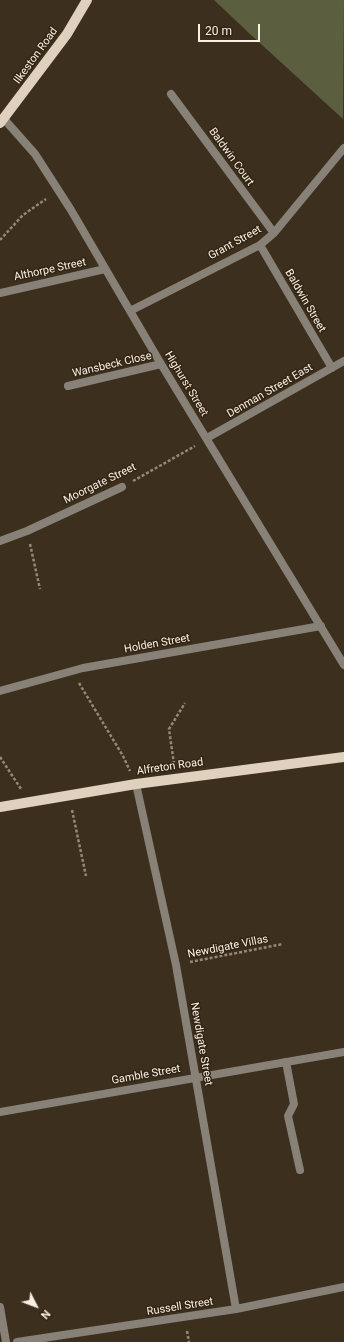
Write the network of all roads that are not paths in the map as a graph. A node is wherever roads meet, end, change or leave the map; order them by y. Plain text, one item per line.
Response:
1 (87, 0) edge
2 (171, 94) dead end
3 (2, 121) edge
4 (343, 152) edge
5 (274, 233) junction
6 (260, 244) junction
7 (105, 269) junction
8 (0, 293) edge
9 (130, 310) junction
10 (344, 361) edge
11 (161, 364) junction
12 (332, 368) junction
13 (68, 386) dead end
14 (207, 438) junction
15 (122, 487) road end
16 (0, 541) edge
17 (320, 626) junction
18 (344, 665) edge
19 (0, 691) edge
20 (344, 757) edge
21 (136, 784) junction
22 (0, 807) edge
23 (344, 1052) edge
24 (286, 1062) junction
25 (196, 1077) junction
26 (0, 1112) edge
27 (300, 1170) dead end
28 (344, 1287) edge
29 (0, 1307) edge
30 (236, 1309) junction
31 (6, 1342) edge
32 (17, 1342) edge

1 - 3 main road, Ilkeston Road
2 - 5 street, Baldwin Court
3 - 7 street, Highurst Street
4 - 5 street, Grant Street
5 - 6 street, Grant Street
6 - 9 street, Grant Street
6 - 12 street, Baldwin Street
7 - 8 street, Althorpe Street
7 - 9 street, Highurst Street
9 - 11 street, Highurst Street
10 - 12 street, Denman Street East
11 - 13 street, Wansbeck Close
11 - 14 street, Highurst Street
12 - 14 street, Denman Street East
14 - 17 street, Highurst Street
15 - 16 street, Moorgate Street
17 - 18 street, Highurst Street
17 - 19 street, Holden Street
20 - 21 main road, Alfreton Road
21 - 22 main road, Alfreton Road
21 - 25 street, Newdigate Street
23 - 24 street, Gamble Street
24 - 25 street, Gamble Street
24 - 27 street
25 - 26 street, Gamble Street
25 - 30 street, Newdigate Street
28 - 30 street, Russell Street
29 - 31 street
30 - 32 street, Russell Street

